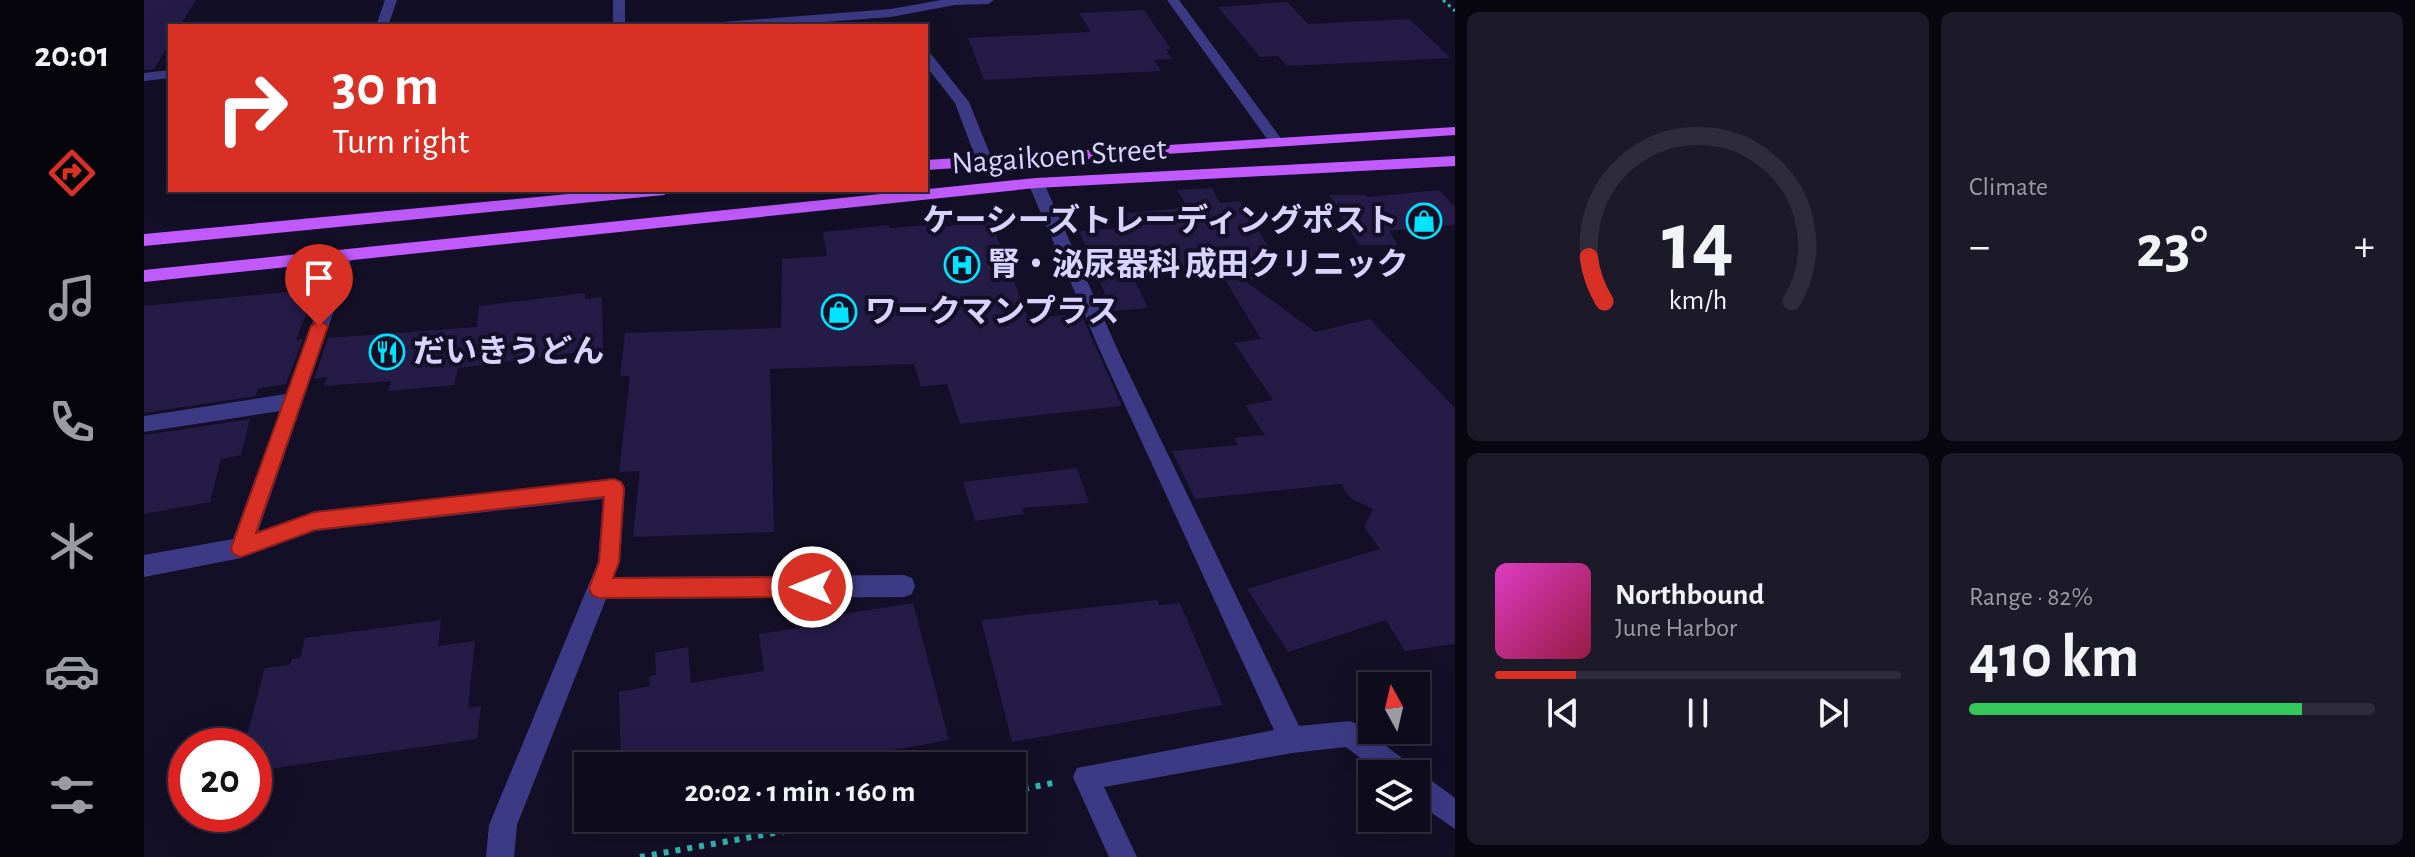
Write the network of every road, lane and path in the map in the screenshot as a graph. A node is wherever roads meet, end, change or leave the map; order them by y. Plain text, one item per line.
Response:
1 (391, 0) edge
2 (619, 0) edge
3 (988, 0) edge
4 (1173, 0) edge
5 (1443, 0) edge
6 (889, 6) edge
7 (1455, 11) edge
8 (383, 24) edge
9 (619, 24) edge
10 (739, 24) edge
11 (900, 24) edge
12 (928, 60) edge
13 (168, 74) edge
14 (144, 77) edge
15 (1455, 131) edge
16 (1275, 140) junction
17 (984, 159) junction
18 (1455, 161) edge
19 (928, 165) edge
20 (1036, 183) junction
21 (643, 192) edge
22 (144, 240) edge
23 (345, 255) junction
24 (144, 276) edge
25 (293, 401) junction
26 (144, 424) edge
27 (241, 548) junction
28 (144, 566) edge
29 (904, 586) dead end
30 (599, 588) junction
31 (1292, 740) junction
32 (1384, 760) edge
33 (1086, 777) junction
34 (1026, 788) edge
35 (1430, 796) edge
36 (1455, 815) edge
37 (780, 832) edge
38 (500, 857) edge
39 (640, 857) edge
40 (1123, 857) edge

1 - 8 street
2 - 9 street
3 - 6 street
4 - 16 street
5 - 7 path
6 - 10 street
6 - 11 street
12 - 17 street
13 - 14 street
15 - 16 main road, Nagaikoen Street
16 - 17 main road, Nagaikoen Street
17 - 19 main road, Nagaikoen Street
18 - 20 main road, Nagaikoen Street
20 - 23 main road, Nagaikoen Street
20 - 31 street
21 - 22 main road
23 - 24 main road, Nagaikoen Street
23 - 25 street
25 - 26 street
25 - 27 street
27 - 28 street
27 - 30 street
29 - 30 street
30 - 38 street
31 - 32 street
31 - 33 street
33 - 34 path
33 - 40 street
35 - 36 street
37 - 39 path

